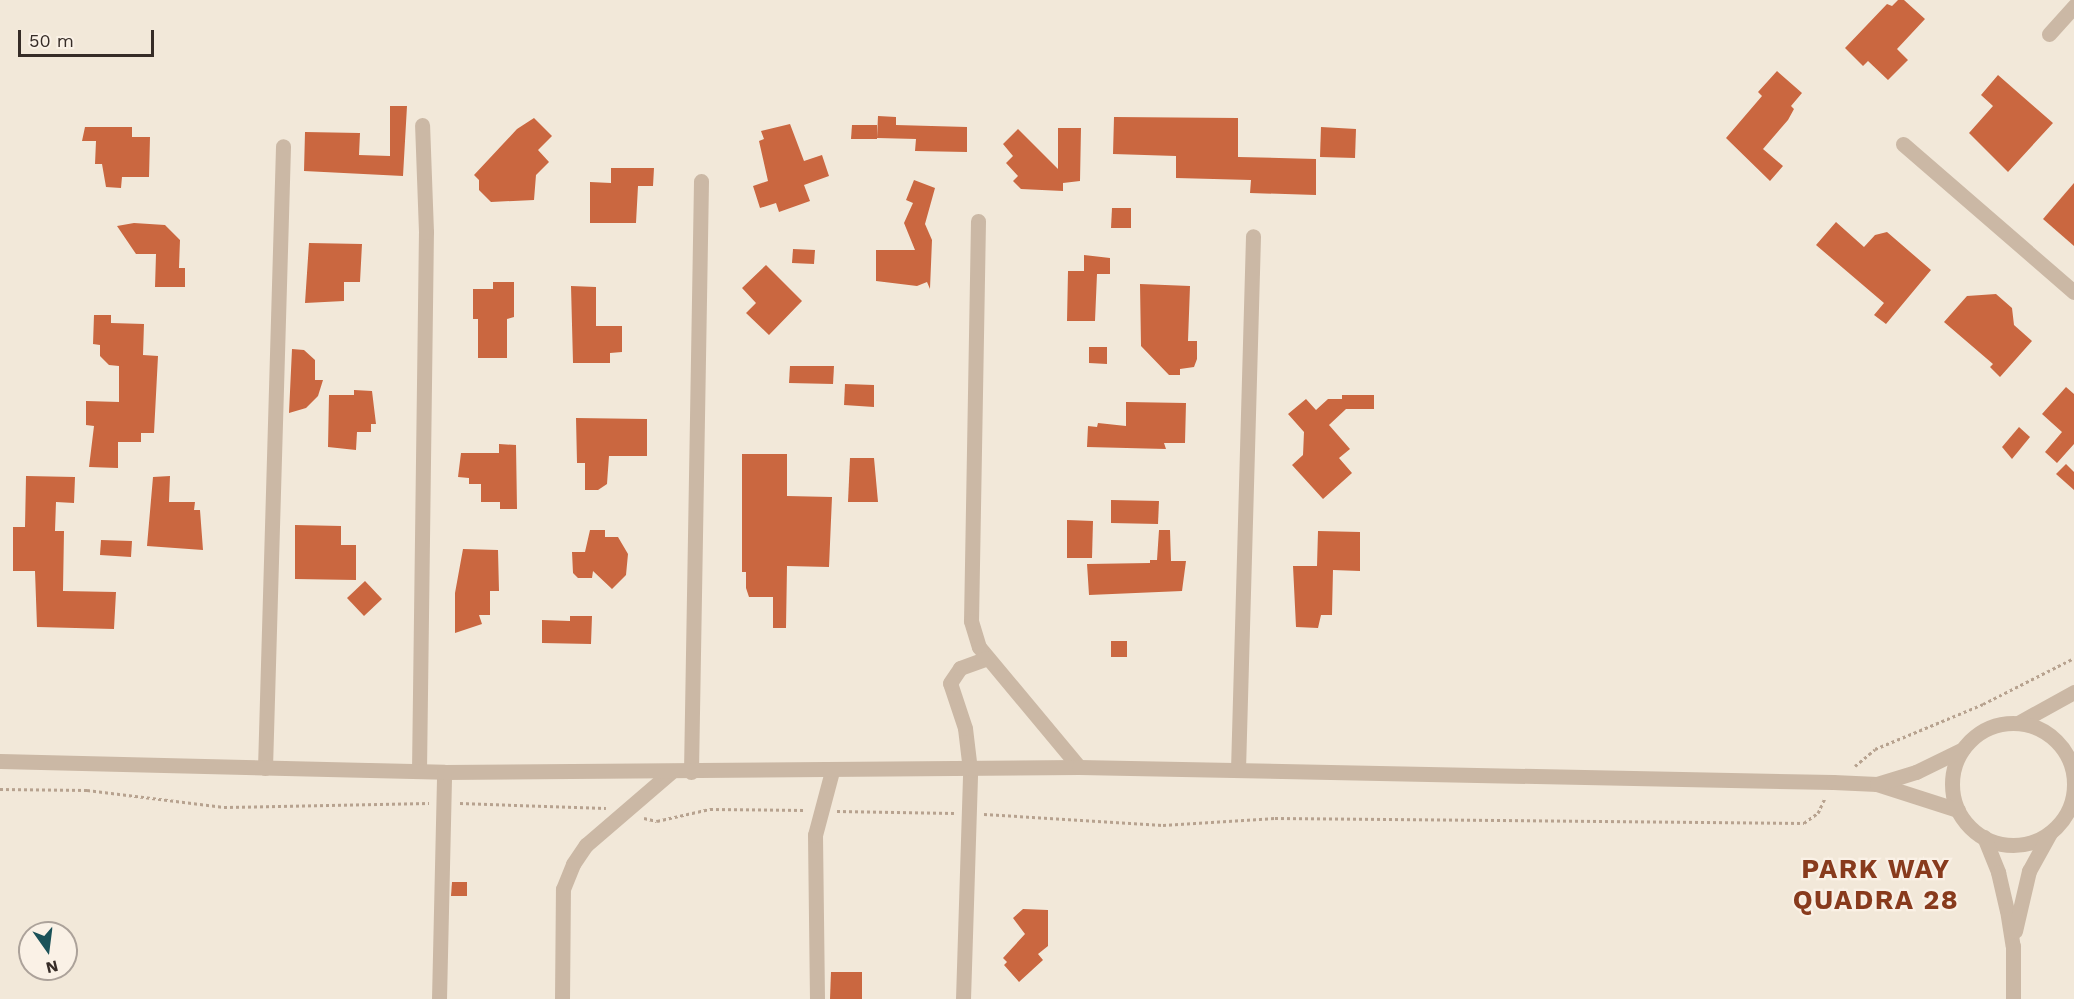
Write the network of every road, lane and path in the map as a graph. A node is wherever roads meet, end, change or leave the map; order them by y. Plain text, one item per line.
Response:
1 (2074, 6) edge
2 (2049, 34) dead end
3 (422, 125) dead end
4 (1903, 144) dead end
5 (283, 146) dead end
6 (701, 181) dead end
7 (978, 221) dead end
8 (1253, 236) dead end
9 (2074, 292) edge
10 (987, 658) junction
11 (2074, 658) edge
12 (2074, 692) edge
13 (2018, 723) junction
14 (2074, 742) edge
15 (1963, 749) junction
16 (0, 761) edge
17 (1079, 767) junction
18 (265, 768) junction
19 (2072, 768) junction
20 (970, 770) junction
21 (1238, 770) junction
22 (419, 771) junction
23 (832, 771) junction
24 (444, 772) junction
25 (671, 772) junction
26 (691, 772) junction
27 (1833, 782) junction
28 (1877, 784) junction
29 (0, 789) edge
30 (444, 803) junction
31 (1958, 810) junction
32 (819, 811) junction
33 (622, 812) junction
34 (966, 813) junction
35 (2050, 831) junction
36 (1984, 837) junction
37 (2013, 946) junction
38 (439, 999) edge
39 (562, 999) edge
40 (817, 999) edge
41 (963, 999) edge
42 (2013, 999) edge

1 - 2 street
3 - 22 street
4 - 9 street
5 - 18 street
6 - 26 street
7 - 10 street
8 - 21 street
10 - 17 street
10 - 20 street
11 - 27 path
12 - 13 street
13 - 15 street
13 - 19 street
14 - 19 street
15 - 28 street
15 - 31 street
16 - 18 street
17 - 20 street
17 - 21 street
18 - 22 street
19 - 35 street
20 - 23 street
20 - 34 street
21 - 27 street
22 - 24 street
23 - 26 street
23 - 32 street
24 - 25 street
24 - 30 street
25 - 26 street
25 - 33 street
27 - 28 street
27 - 34 path
28 - 31 street
29 - 30 path
30 - 33 path
30 - 38 street
31 - 36 street
32 - 33 path
32 - 34 path
32 - 40 street
33 - 39 street
34 - 41 street
35 - 36 street
35 - 37 street
36 - 37 street
37 - 42 street

